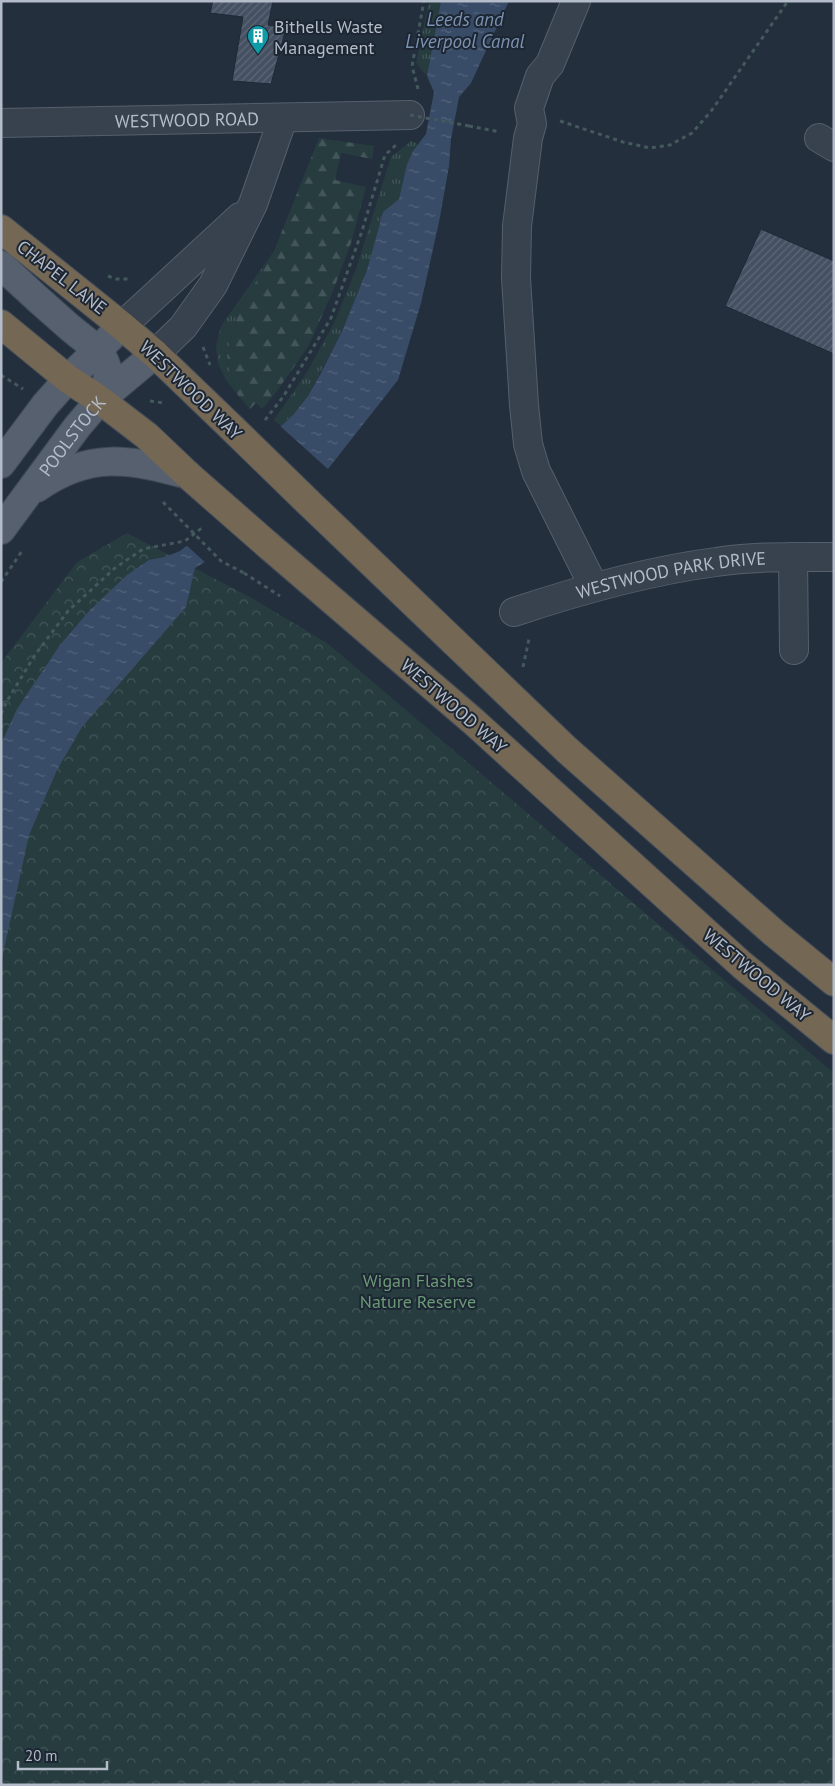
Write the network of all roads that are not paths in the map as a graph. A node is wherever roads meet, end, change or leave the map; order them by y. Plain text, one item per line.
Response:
1 (576, 1) edge
2 (415, 116) road end
3 (283, 118) junction
4 (1, 123) edge
5 (253, 204) junction
6 (1, 229) edge
7 (1, 265) edge
8 (1, 324) edge
9 (122, 326) junction
10 (96, 351) junction
11 (155, 354) junction
12 (68, 379) junction
13 (100, 400) junction
14 (1, 464) edge
15 (188, 475) junction
16 (24, 499) junction
17 (1, 530) edge
18 (834, 556) edge
19 (793, 557) junction
20 (594, 587) junction
21 (514, 612) dead end
22 (794, 650) dead end
23 (834, 982) edge
24 (834, 1040) edge

1 - 20 street
2 - 3 street
3 - 4 street, WESTWOOD ROAD
3 - 5 street, WESTWOOD ROAD
5 - 9 street, WESTWOOD ROAD
5 - 11 street, WESTWOOD ROAD
6 - 9 highway, CHAPEL LANE
7 - 10 main road
8 - 12 highway
9 - 10 main road
9 - 11 highway, WESTWOOD WAY
10 - 12 main road
10 - 13 main road
11 - 13 main road, POOLSTOCK
11 - 23 highway, WESTWOOD WAY, bridge
12 - 13 highway, WESTWOOD WAY
12 - 14 main road
13 - 15 highway, WESTWOOD WAY
13 - 16 main road, POOLSTOCK
15 - 16 main road
15 - 24 highway, WESTWOOD WAY, bridge
16 - 17 main road, POOLSTOCK
18 - 19 street, WESTWOOD PARK DRIVE
19 - 20 street, WESTWOOD PARK DRIVE
19 - 22 street
20 - 21 street, WESTWOOD PARK DRIVE

